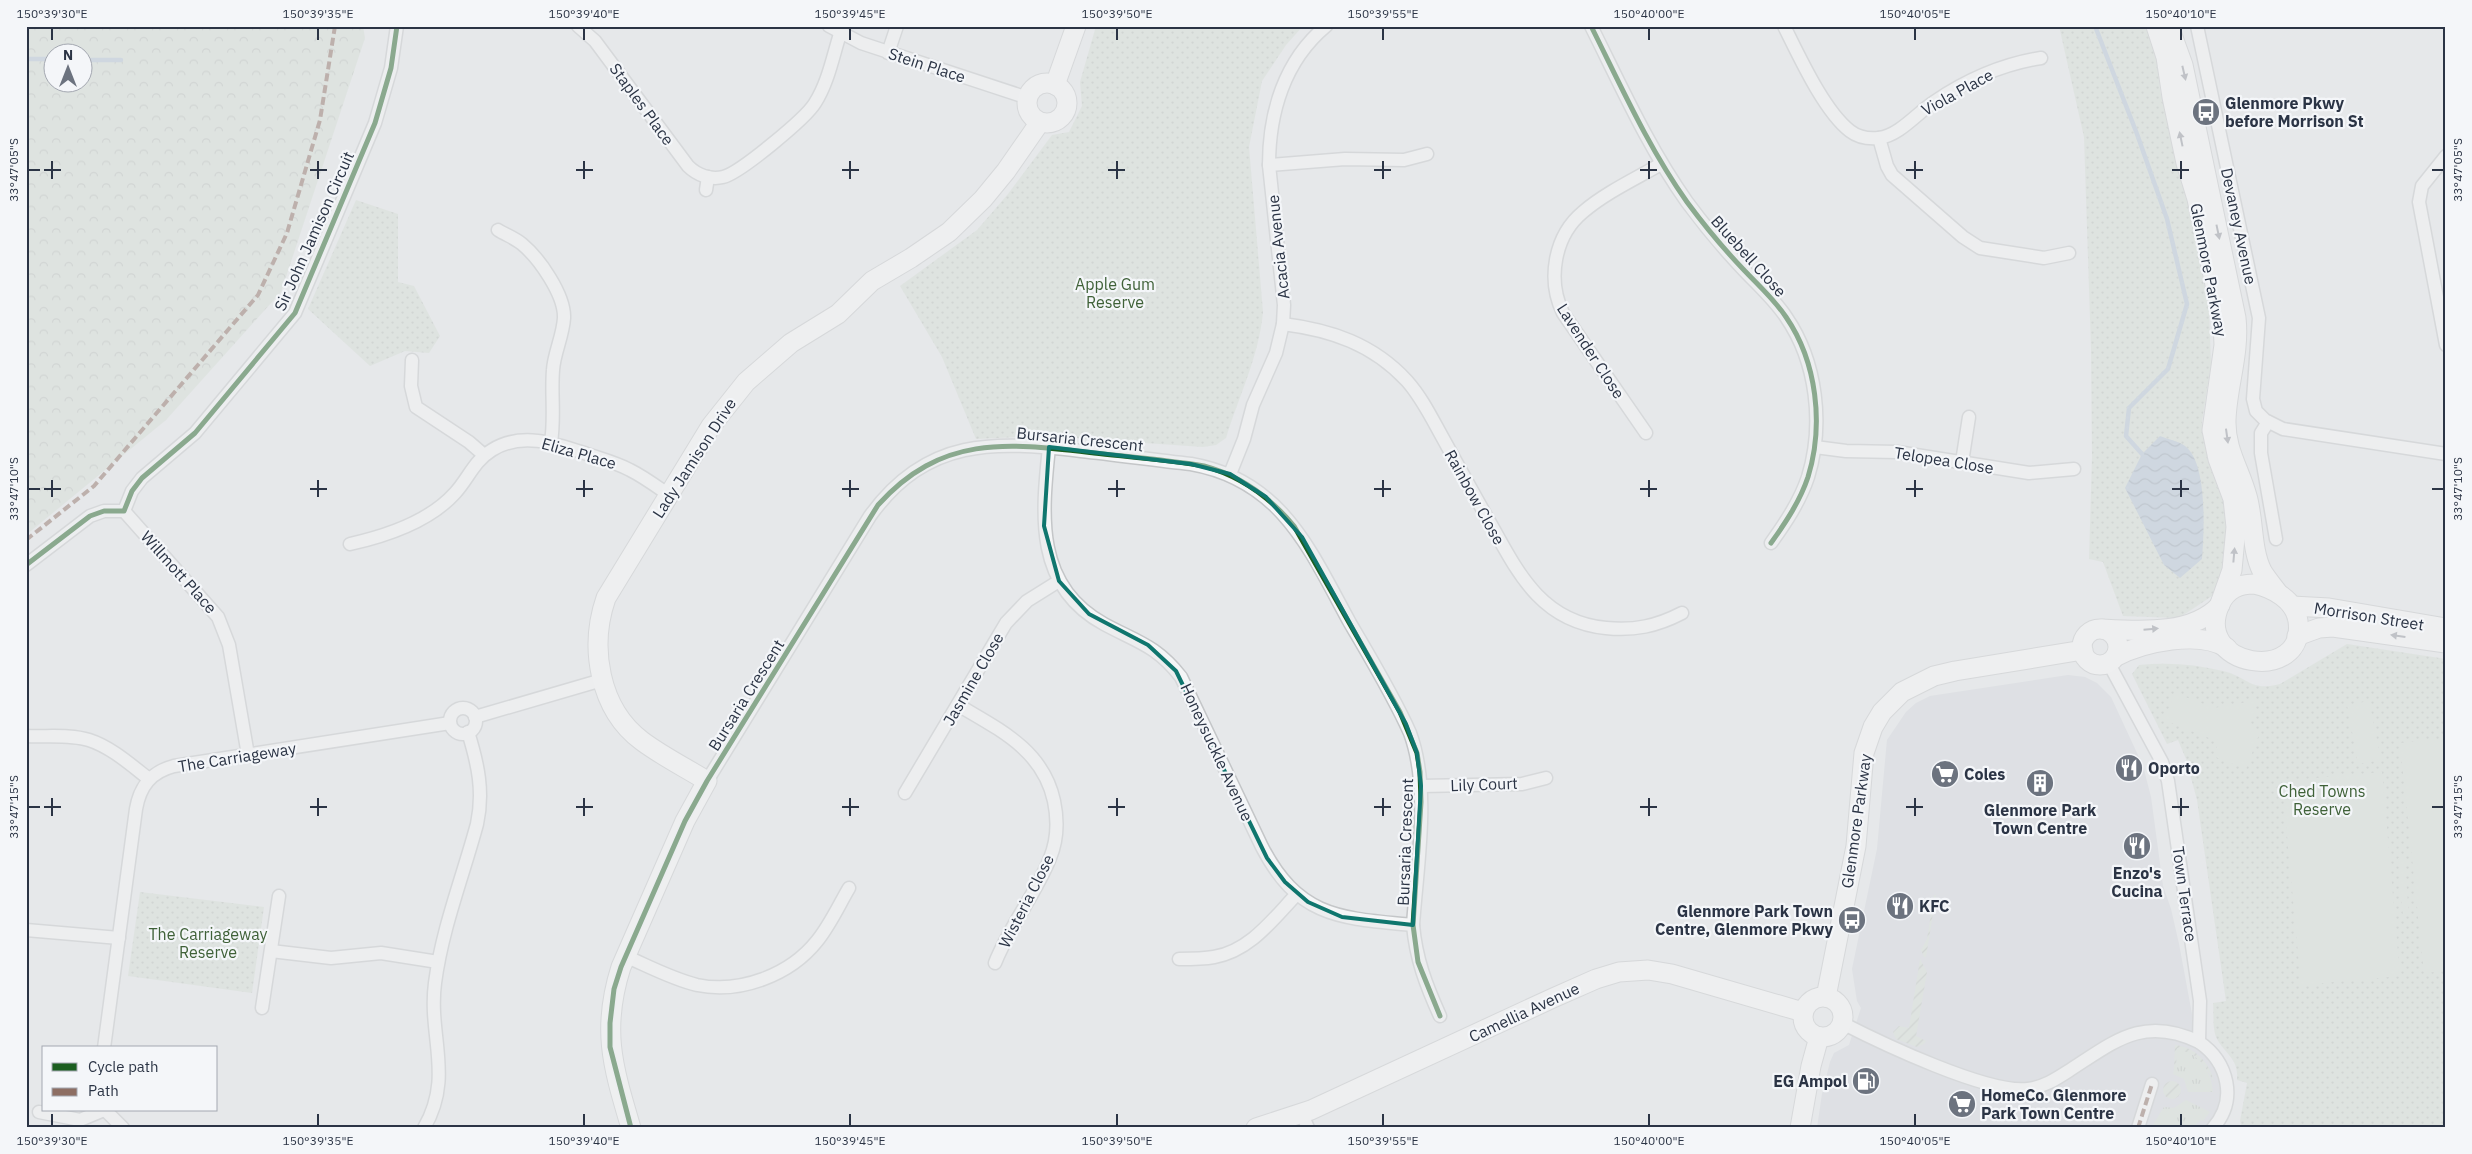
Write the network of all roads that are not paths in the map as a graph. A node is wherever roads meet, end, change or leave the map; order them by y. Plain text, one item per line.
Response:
1 (397, 26) edge
2 (578, 26) edge
3 (829, 26) edge
4 (897, 26) edge
5 (1076, 26) edge
6 (1326, 26) edge
7 (1590, 26) edge
8 (1784, 26) edge
9 (2156, 26) edge
10 (2169, 26) edge
11 (2197, 26) edge
12 (840, 34) junction
13 (888, 53) junction
14 (2041, 58) dead end
15 (1055, 85) junction
16 (1028, 98) junction
17 (1040, 122) junction
18 (1879, 138) junction
19 (1427, 154) dead end
20 (2446, 156) edge
21 (1661, 164) junction
22 (1269, 165) junction
23 (708, 177) junction
24 (706, 190) dead end
25 (498, 230) dead end
26 (2069, 253) dead end
27 (2441, 299) edge
28 (1283, 324) junction
29 (2446, 345) edge
30 (412, 360) dead end
31 (1969, 417) dead end
32 (2268, 422) junction
33 (1646, 433) dead end
34 (551, 442) junction
35 (1815, 447) junction
36 (1049, 448) junction
37 (2446, 454) edge
38 (484, 456) junction
39 (1962, 462) junction
40 (2074, 469) dead end
41 (1230, 474) junction
42 (669, 495) junction
43 (124, 511) junction
44 (2276, 538) dead end
45 (1771, 543) dead end
46 (350, 544) dead end
47 (26, 565) edge
48 (1059, 581) junction
49 (2278, 593) junction
50 (2221, 603) junction
51 (2292, 606) junction
52 (1682, 613) dead end
53 (2446, 628) edge
54 (2102, 629) junction
55 (2297, 636) junction
56 (2446, 643) edge
57 (2227, 648) junction
58 (2082, 650) junction
59 (2112, 660) junction
60 (602, 680) junction
61 (958, 705) junction
62 (475, 717) junction
63 (450, 723) junction
64 (468, 732) junction
65 (26, 736) edge
66 (248, 755) junction
67 (1546, 778) dead end
68 (149, 779) junction
69 (707, 781) junction
70 (1421, 786) junction
71 (905, 793) dead end
72 (849, 888) dead end
73 (1296, 894) junction
74 (279, 896) dead end
75 (1413, 925) junction
76 (26, 930) edge
77 (119, 938) junction
78 (271, 951) junction
79 (625, 956) junction
80 (1179, 959) dead end
81 (438, 962) junction
82 (995, 963) dead end
83 (1826, 997) junction
84 (262, 1008) dead end
85 (1803, 1012) junction
86 (1440, 1016) dead end
87 (1842, 1023) junction
88 (1819, 1037) junction
89 (2199, 1042) junction
90 (104, 1046) edge
91 (2152, 1084) dead end
92 (39, 1112) dead end
93 (99, 1112) edge
94 (106, 1112) edge
95 (1305, 1121) edge
96 (123, 1128) edge
97 (424, 1128) edge
98 (631, 1128) edge
99 (1256, 1128) edge
100 (1800, 1128) edge
101 (2138, 1128) edge
102 (2213, 1128) edge

1 - 43 street, Sir John Jamison Circuit
2 - 23 street, Staples Place
3 - 12 street, Stein Place
4 - 13 street
5 - 15 main road
6 - 22 street, Acacia Avenue
7 - 21 street, Bluebell Close
8 - 18 street
50 -> 9 main road, Glenmore Parkway
10 -> 49 main road, Glenmore Parkway
11 - 32 street, Devaney Avenue
12 - 13 street, Stein Place
12 - 23 street
13 - 16 street, Stein Place
14 - 18 street, Viola Place
15 - 16 main road
15 - 17 main road
16 - 17 main road
17 - 42 main road, Lady Jamison Drive
18 - 26 street
19 - 22 street
20 - 27 street
21 - 33 street, Lavender Close
21 - 35 street, Bluebell Close
22 - 28 street, Acacia Avenue
23 - 24 street
25 - 34 street
27 - 29 street
28 - 41 street, Acacia Avenue
28 - 52 street, Rainbow Close
30 - 38 street
31 - 39 street
32 - 37 street
32 - 44 street
34 - 38 street, Eliza Place
34 - 42 street, Eliza Place
35 - 39 street, Telopea Close
35 - 45 street, Bluebell Close
36 - 41 street, Bursaria Crescent
36 - 48 street, Honeysuckle Avenue
36 - 69 street, Bursaria Crescent
38 - 46 street, Eliza Place
39 - 40 street, Telopea Close
41 - 70 street, Bursaria Crescent
42 - 60 main road, Lady Jamison Drive
43 - 47 street
43 - 66 street, Willmott Place
48 - 61 street, Jasmine Close
48 - 73 street, Honeysuckle Avenue
49 - 50 main road
49 - 51 main road
54 -> 50 main road
50 - 57 main road
51 - 53 main road, Morrison Street
51 - 55 main road
54 - 58 main road
54 - 59 main road
56 -> 55 main road, Morrison Street
55 - 57 main road
57 - 59 main road
58 - 59 main road
58 - 83 main road, Glenmore Parkway
59 - 89 street, Town Terrace
60 - 62 street
60 - 69 main road, Lady Jamison Drive
61 - 71 street, Jasmine Close
61 - 82 street, Wisteria Close
62 - 63 street
62 - 64 street
63 - 64 street
63 - 66 street, The Carriageway
64 - 81 street
65 - 68 street
66 - 68 street, The Carriageway
67 - 70 street, Lily Court
68 - 77 street
69 - 79 main road, Bursaria Crescent
70 - 75 street, Bursaria Crescent
72 - 79 street
73 - 75 street, Honeysuckle Avenue
73 - 80 street
74 - 78 street
75 - 86 street, Bursaria Crescent
76 - 77 street
77 - 90 street
78 - 81 street
78 - 84 street
79 - 98 main road, Bursaria Crescent
81 - 97 street
83 - 85 main road
83 - 87 main road
85 - 88 main road
85 - 95 main road, Camellia Avenue
87 - 88 main road
87 - 89 street
88 - 100 main road
89 - 102 street
91 - 101 street
92 - 93 street
94 - 96 street
95 - 99 main road, Camellia Avenue

